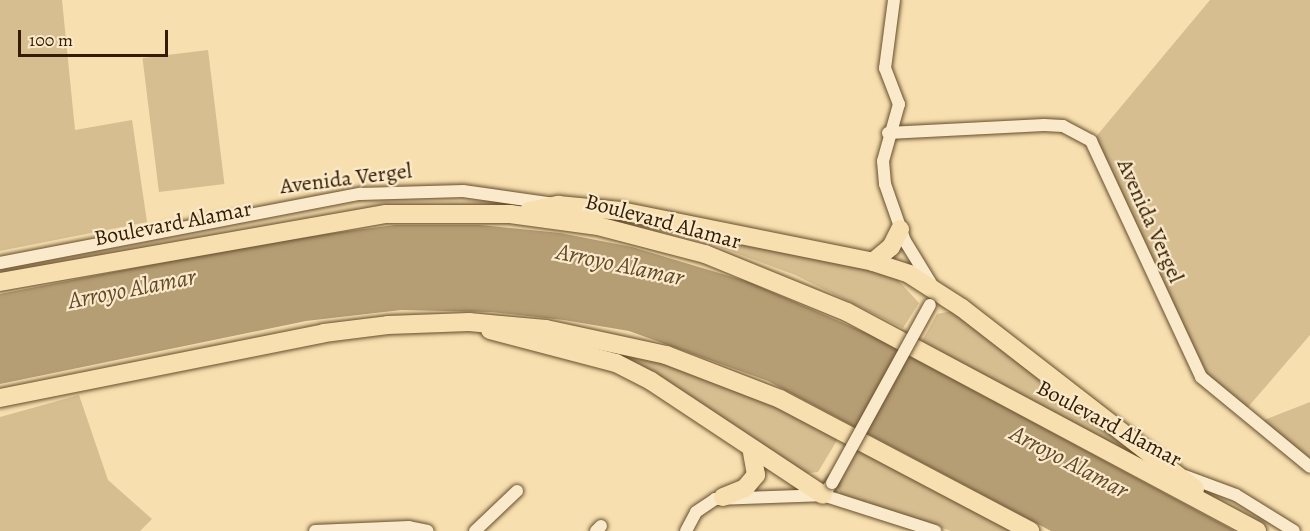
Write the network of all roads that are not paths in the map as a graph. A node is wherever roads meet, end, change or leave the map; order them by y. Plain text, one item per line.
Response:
1 (894, 0) edge
2 (888, 133) junction
3 (558, 206) junction
4 (510, 214) junction
5 (900, 230) junction
6 (873, 262) junction
7 (0, 263) edge
8 (0, 282) edge
9 (932, 297) junction
10 (469, 322) junction
11 (0, 398) edge
12 (751, 448) junction
13 (1310, 467) edge
14 (1176, 472) junction
15 (827, 489) junction
16 (517, 491) dead end
17 (723, 497) junction
18 (1219, 510) junction
19 (426, 530) edge
20 (315, 531) edge
21 (475, 531) edge
22 (686, 531) edge
23 (935, 531) edge
24 (1030, 531) edge
25 (1257, 531) edge
26 (1294, 531) edge

1 - 2 street
2 - 5 street
2 - 13 street, Avenida Vergel
3 - 4 highway
3 - 6 highway
3 - 7 street, Avenida Vergel
4 - 8 highway, Boulevard Alamar
4 - 18 highway, Boulevard Alamar
5 - 6 highway
5 - 9 street
6 - 9 highway
9 - 14 highway
9 - 15 street, bridge
10 - 11 highway
10 - 12 highway
10 - 24 highway
12 - 15 highway
12 - 17 highway
14 - 18 highway
14 - 26 street
15 - 17 street
15 - 23 street
16 - 21 street
17 - 22 street
18 - 25 highway, Boulevard Alamar
19 - 20 street

